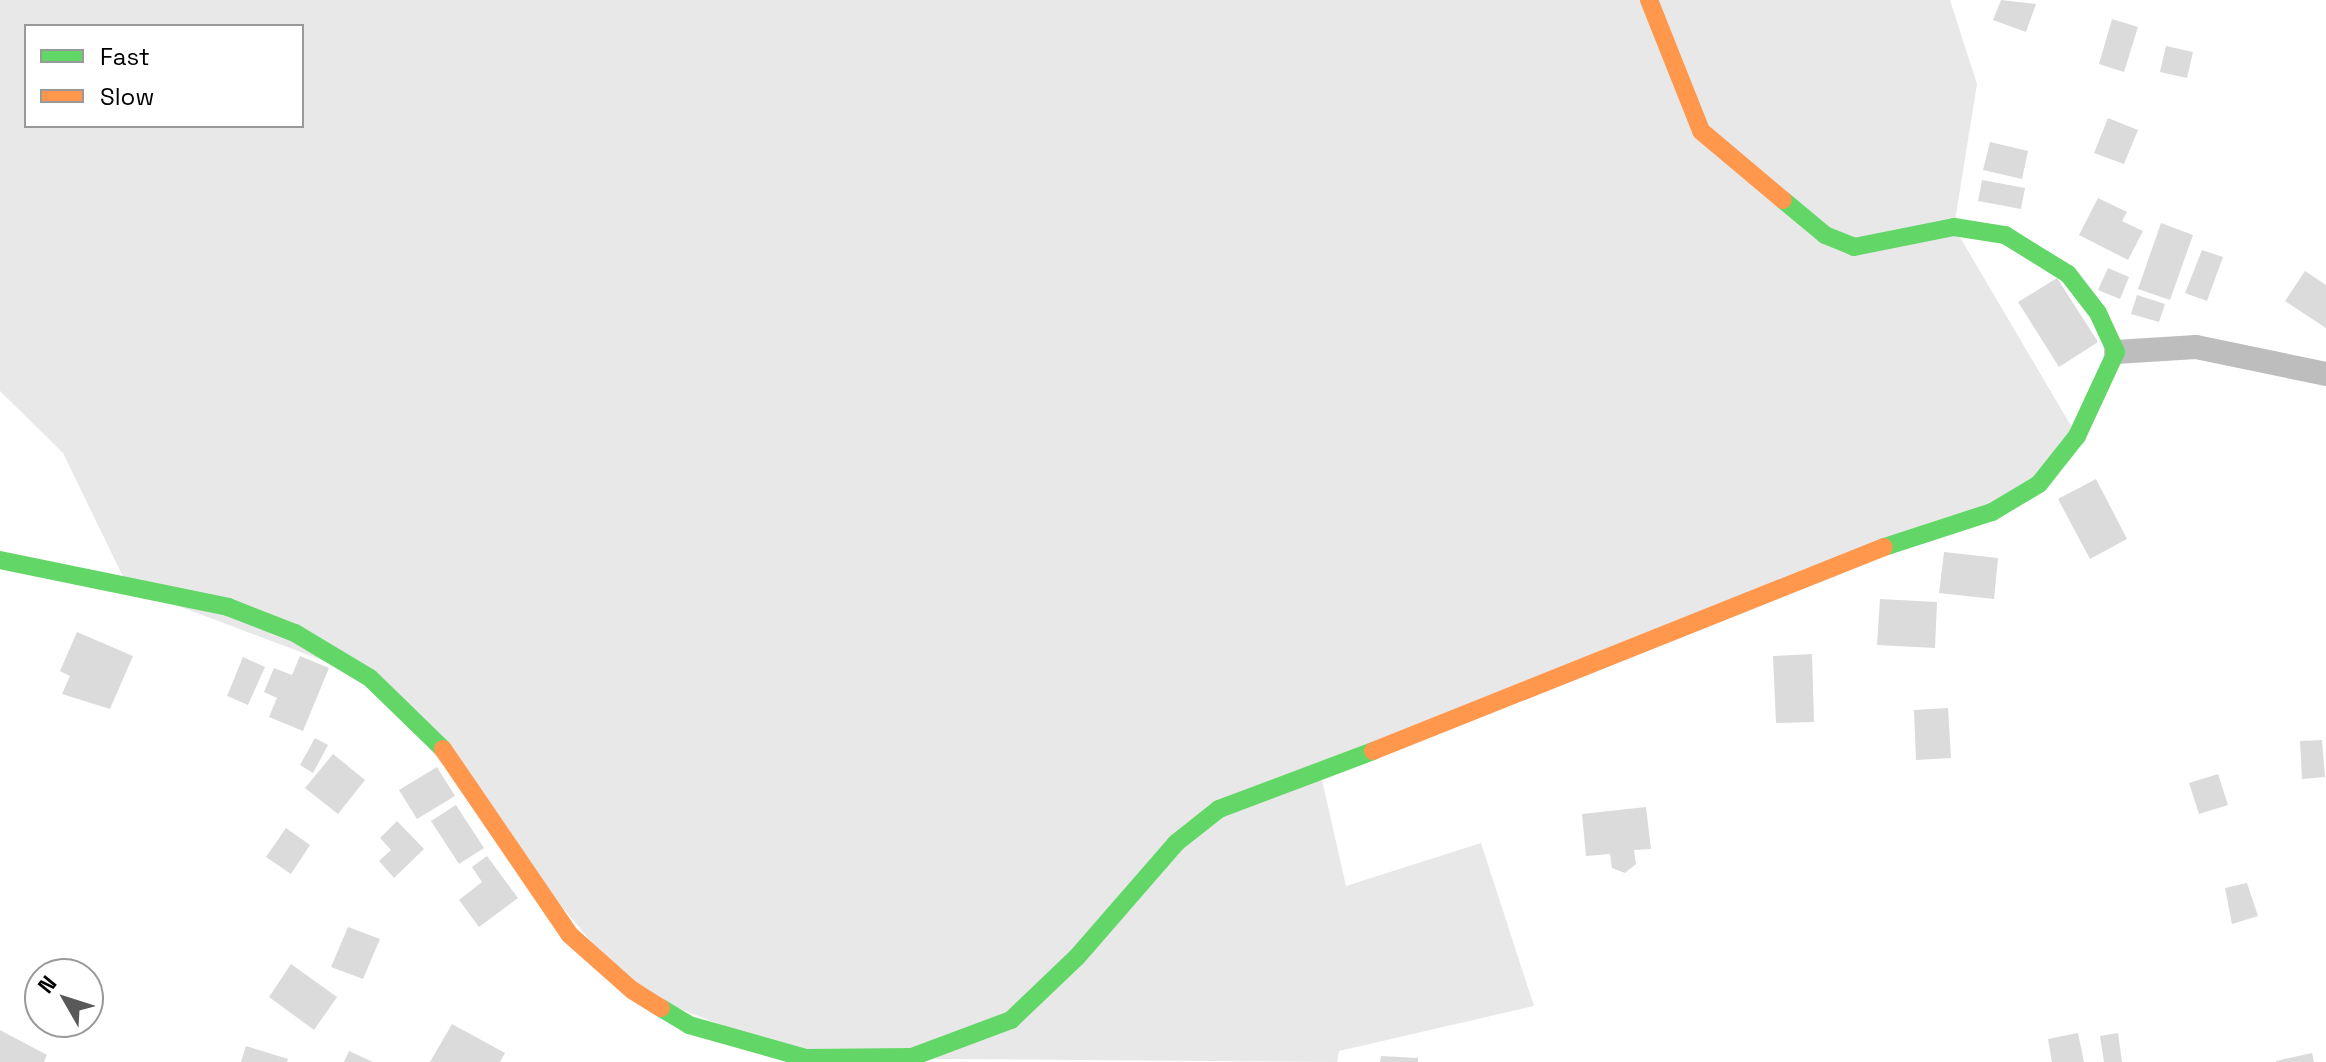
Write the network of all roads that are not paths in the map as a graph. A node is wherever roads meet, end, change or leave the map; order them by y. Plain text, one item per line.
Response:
1 (1649, 0) edge
2 (2116, 352) junction
3 (2326, 374) edge
4 (0, 560) edge

1 - 2 street
2 - 3 street
2 - 4 street

